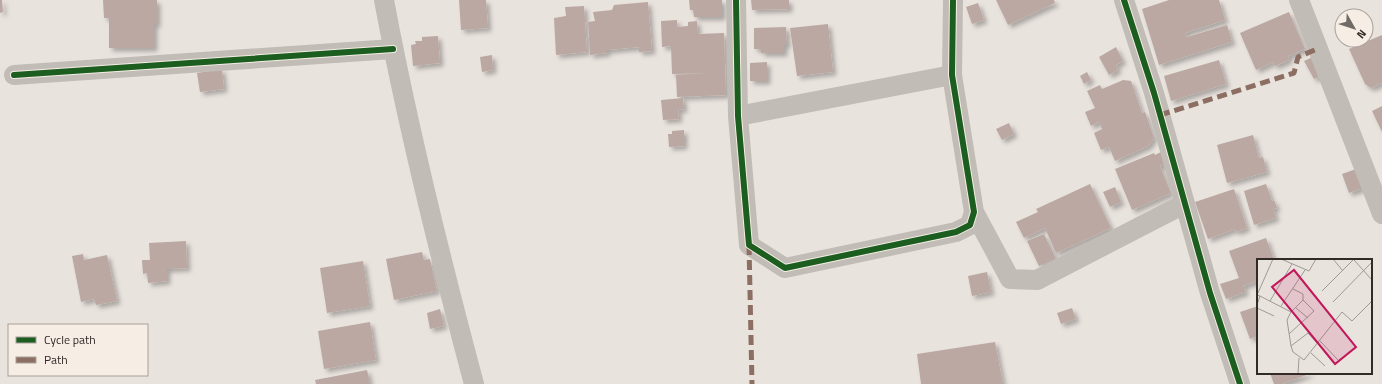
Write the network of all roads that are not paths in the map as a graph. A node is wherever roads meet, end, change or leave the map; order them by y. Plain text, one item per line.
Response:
1 (384, 0) edge
2 (736, 0) edge
3 (953, 0) edge
4 (1124, 0) edge
5 (1299, 0) edge
6 (393, 49) junction
7 (14, 75) dead end
8 (952, 75) junction
9 (738, 116) junction
10 (1184, 204) junction
11 (974, 212) junction
12 (1382, 214) edge
13 (474, 384) edge
14 (1240, 384) edge

1 - 6 street
2 - 9 street
3 - 8 street
4 - 10 street
5 - 12 street
6 - 7 street
6 - 13 street
8 - 9 street
8 - 11 street
9 - 11 street
10 - 11 street
10 - 14 street

